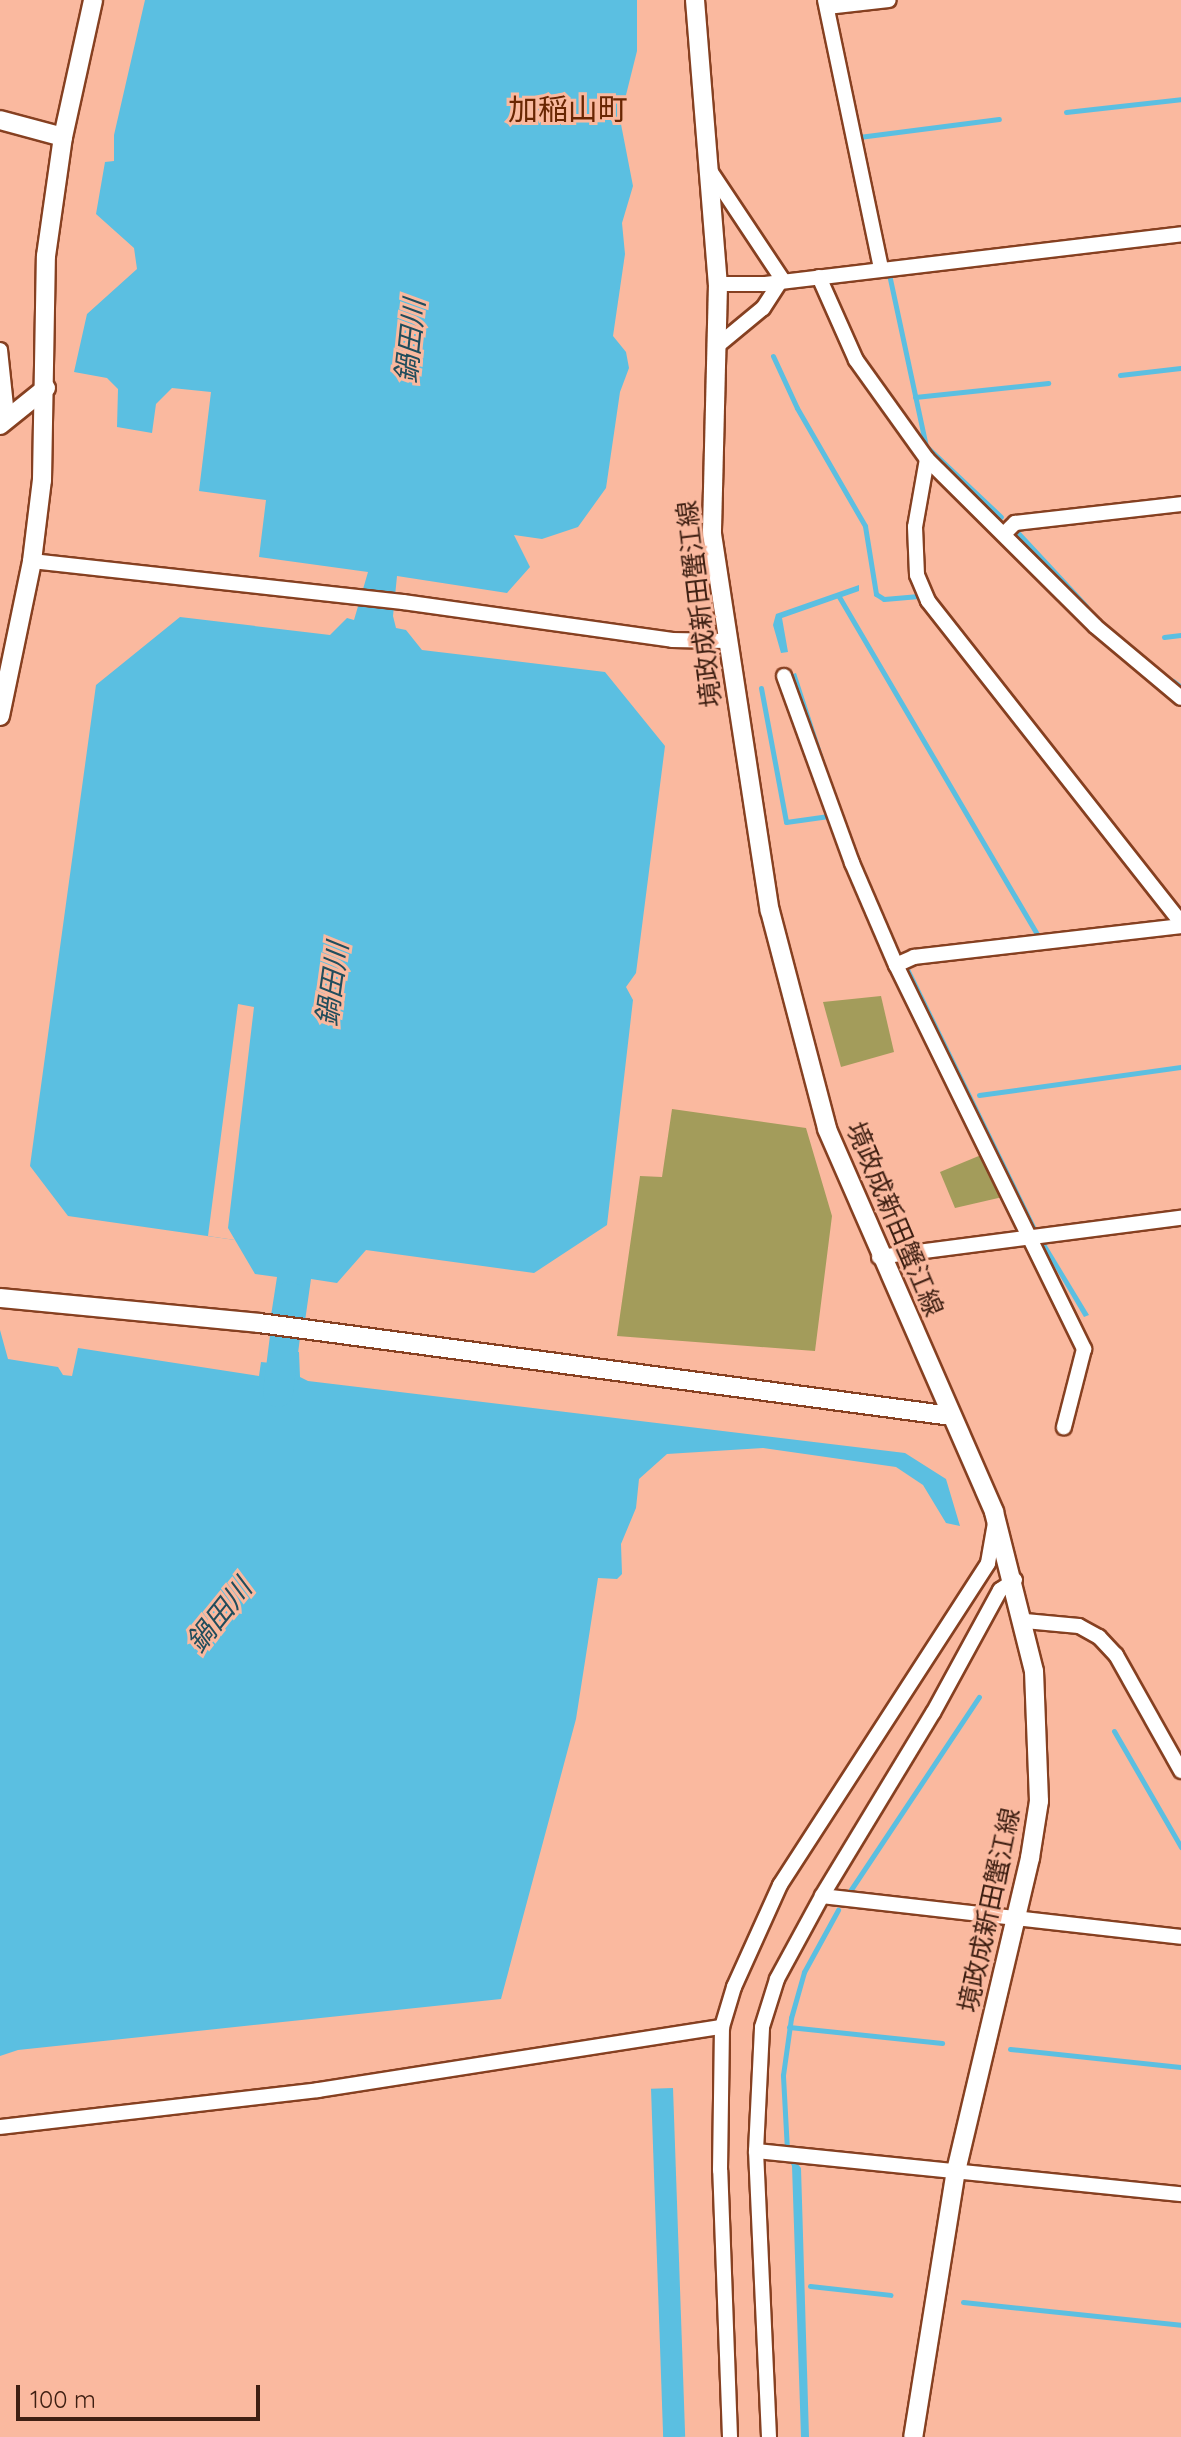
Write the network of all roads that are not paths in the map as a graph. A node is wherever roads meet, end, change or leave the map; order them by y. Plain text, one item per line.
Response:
1 (93, 0) edge
2 (695, 0) edge
3 (889, 0) edge
4 (826, 4) edge
5 (0, 120) edge
6 (63, 137) junction
7 (709, 169) junction
8 (1181, 234) edge
9 (881, 268) junction
10 (819, 277) junction
11 (782, 279) junction
12 (718, 284) junction
13 (717, 346) junction
14 (0, 350) edge
15 (46, 388) junction
16 (3, 421) edge
17 (927, 459) junction
18 (1181, 504) edge
19 (1004, 534) junction
20 (32, 561) junction
21 (727, 641) junction
22 (784, 676) dead end
23 (1181, 698) edge
24 (0, 716) edge
25 (1181, 924) edge
26 (896, 965) junction
27 (1181, 1218) edge
28 (1032, 1239) junction
29 (879, 1257) junction
30 (0, 1298) edge
31 (951, 1416) junction
32 (1064, 1427) dead end
33 (996, 1519) junction
34 (1015, 1580) junction
35 (1025, 1621) junction
36 (1181, 1771) edge
37 (822, 1896) junction
38 (1018, 1919) junction
39 (1181, 1937) edge
40 (722, 2027) junction
41 (0, 2127) edge
42 (756, 2151) junction
43 (956, 2170) junction
44 (1181, 2194) edge
45 (730, 2437) edge
46 (769, 2437) edge
47 (913, 2437) edge

1 - 6 main road
2 - 7 main road, 境政成新田蟹江線
3 - 4 street
4 - 9 street
5 - 6 main road
6 - 15 main road
7 - 11 street
7 - 12 main road, 境政成新田蟹江線
8 - 9 street
9 - 10 street
10 - 11 street
10 - 17 street
11 - 12 street
11 - 13 street
12 - 13 main road, 境政成新田蟹江線
13 - 21 main road, 境政成新田蟹江線
14 - 16 street
15 - 16 main road
15 - 20 main road
17 - 19 street
17 - 25 street
18 - 19 street
19 - 23 street
20 - 21 street
20 - 24 main road
21 - 29 main road, 境政成新田蟹江線
22 - 26 street
25 - 26 street
26 - 28 street
27 - 28 street
28 - 29 street
28 - 32 street
29 - 31 main road, 境政成新田蟹江線
30 - 31 main road
31 - 33 main road, 境政成新田蟹江線
33 - 34 main road, 境政成新田蟹江線
33 - 40 street
34 - 35 main road, 境政成新田蟹江線
34 - 37 street
35 - 36 street
35 - 38 main road, 境政成新田蟹江線
37 - 38 street
37 - 42 street
38 - 39 street
38 - 43 main road, 境政成新田蟹江線
40 - 41 street
40 - 45 street
42 - 43 street
42 - 46 street
43 - 44 street
43 - 47 main road, 境政成新田蟹江線

